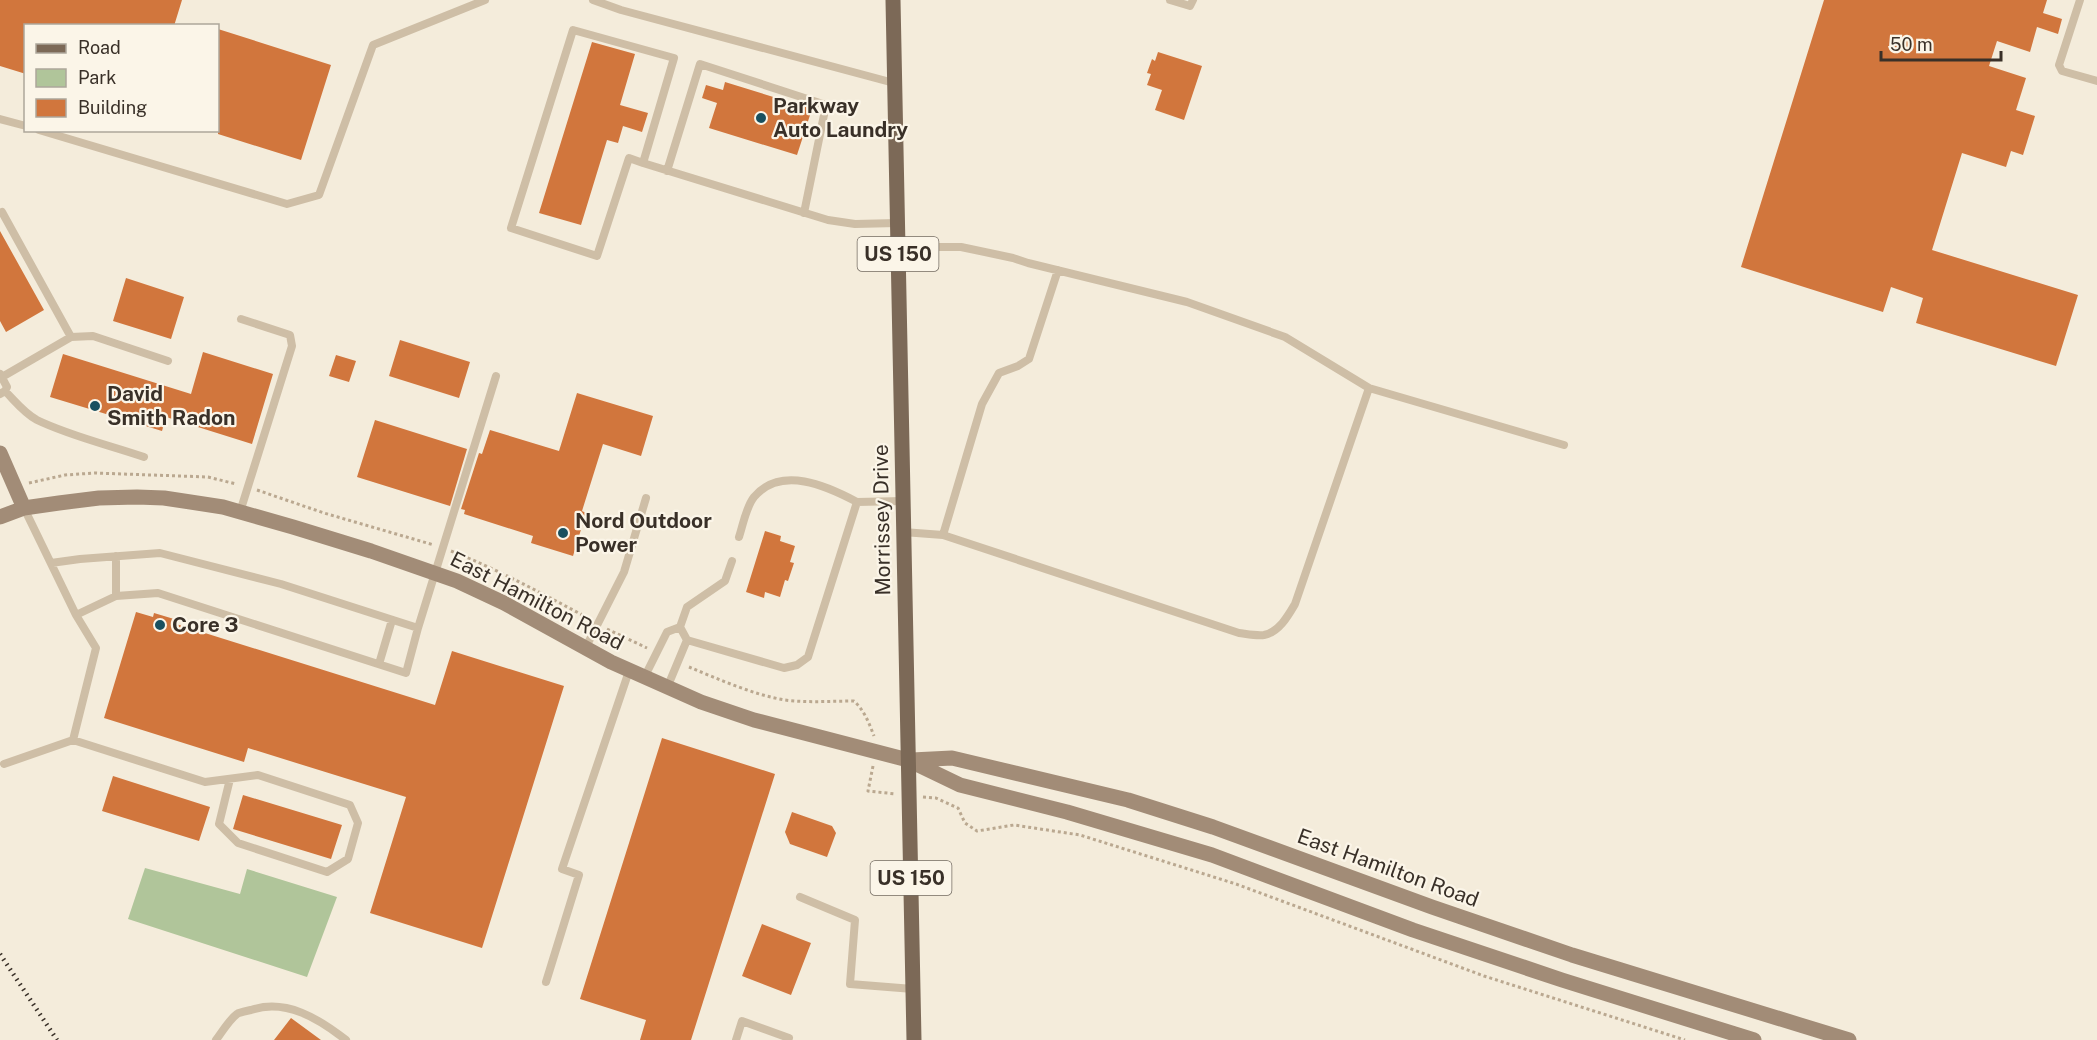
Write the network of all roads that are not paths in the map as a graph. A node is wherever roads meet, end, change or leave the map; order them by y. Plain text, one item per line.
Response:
1 (485, 0) edge
2 (593, 0) edge
3 (893, 0) edge
4 (1170, 0) edge
5 (1193, 0) edge
6 (2080, 0) edge
7 (2097, 81) edge
8 (894, 83) junction
9 (0, 119) edge
10 (24, 125) edge
11 (46, 132) edge
12 (643, 163) junction
13 (667, 171) junction
14 (2, 212) dead end
15 (804, 213) junction
16 (897, 223) junction
17 (898, 247) junction
18 (1058, 270) junction
19 (241, 319) dead end
20 (71, 337) junction
21 (168, 361) dead end
22 (1, 376) edge
23 (496, 376) dead end
24 (1369, 388) junction
25 (2, 393) edge
26 (1564, 445) dead end
27 (0, 453) edge
28 (144, 457) dead end
29 (646, 498) dead end
30 (903, 501) junction
31 (857, 502) junction
32 (24, 508) junction
33 (240, 512) junction
34 (0, 517) edge
35 (903, 532) junction
36 (943, 535) junction
37 (739, 537) dead end
38 (116, 556) junction
39 (732, 561) dead end
40 (51, 563) junction
41 (435, 573) junction
42 (117, 596) junction
43 (76, 615) junction
44 (392, 620) junction
45 (680, 627) junction
46 (418, 628) junction
47 (687, 640) junction
48 (586, 647) junction
49 (379, 664) junction
50 (629, 670) junction
51 (644, 678) junction
52 (667, 688) junction
53 (73, 740) junction
54 (908, 760) junction
55 (4, 764) dead end
56 (230, 779) junction
57 (800, 897) dead end
58 (546, 982) dead end
59 (913, 989) junction
60 (790, 1039) edge
61 (216, 1040) edge
62 (346, 1040) edge
63 (736, 1040) edge
64 (914, 1040) edge
65 (1754, 1040) edge
66 (1849, 1040) edge

1 - 11 lane
2 - 8 lane
3 - 8 main road, Morrissey Drive / US 150
4 - 5 lane
6 - 7 lane
8 - 16 main road, Morrissey Drive / US 150
9 - 10 lane
12 - 12 lane
12 - 13 lane
13 - 15 lane
13 - 15 lane
14 - 20 lane
15 - 16 lane
16 - 17 main road, Morrissey Drive / US 150
17 - 18 lane
17 - 30 main road, Morrissey Drive / US 150
18 - 24 lane
18 - 36 lane
19 - 33 lane
20 - 21 lane
20 - 22 lane
22 - 25 lane
23 - 41 lane
24 - 26 lane
24 - 36 lane
25 - 28 lane
27 - 32 main road
29 - 48 lane
30 - 31 lane
30 - 35 main road, Morrissey Drive / US 150
31 - 37 lane
31 - 47 lane
32 - 33 main road, East Hamilton Road
32 - 34 main road, East Hamilton Road
32 - 40 lane
33 - 41 main road, East Hamilton Road
35 - 36 lane
35 - 54 main road, Morrissey Drive / US 150
38 - 40 lane
38 - 42 lane
38 - 44 lane
39 - 45 lane
40 - 43 lane
41 - 46 lane
41 - 48 main road, East Hamilton Road
42 - 43 lane
42 - 49 lane
43 - 53 lane
44 - 46 lane
44 - 49 lane
45 - 47 lane
45 - 51 lane
46 - 49 lane
47 - 52 lane
48 - 50 main road, East Hamilton Road
50 - 51 main road, East Hamilton Road
50 - 58 lane
51 - 52 main road, East Hamilton Road
52 - 54 main road, East Hamilton Road
53 - 55 lane
53 - 56 lane
54 - 59 main road, Morrissey Drive / US 150
54 - 65 main road, East Hamilton Road
54 - 66 main road, East Hamilton Road
56 - 56 lane
57 - 59 lane
59 - 64 main road, Morrissey Drive / US 150
60 - 63 lane
61 - 62 lane

